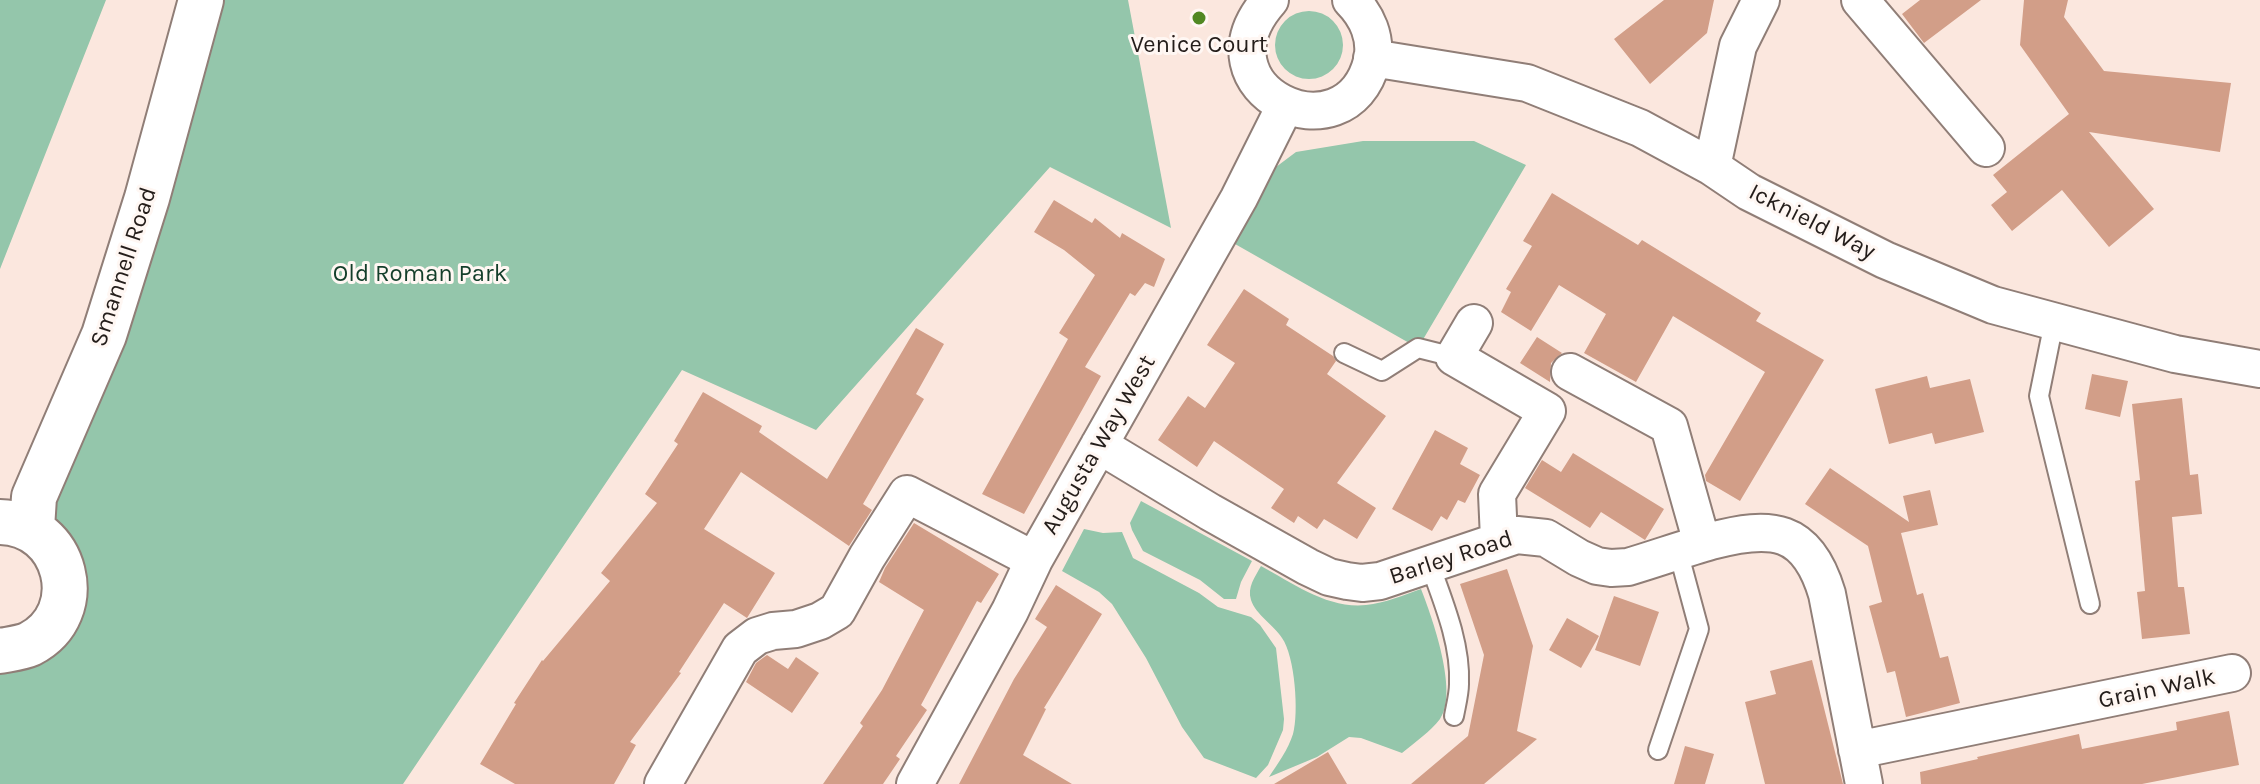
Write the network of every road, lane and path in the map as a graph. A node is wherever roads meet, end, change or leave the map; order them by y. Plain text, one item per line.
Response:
1 (201, 0) edge
2 (1351, 0) edge
3 (1761, 0) edge
4 (1860, 0) edge
5 (1255, 5) edge
6 (1372, 58) junction
7 (1285, 106) junction
8 (1986, 148) dead end
9 (1712, 167) junction
10 (2054, 322) junction
11 (1474, 323) dead end
12 (1344, 353) dead end
13 (1454, 357) junction
14 (2260, 369) edge
15 (1570, 372) dead end
16 (1099, 445) junction
17 (16, 525) edge
18 (1499, 539) junction
19 (1690, 547) junction
20 (1034, 560) junction
21 (1430, 565) junction
22 (2090, 604) dead end
23 (0, 651) edge
24 (2232, 673) dead end
25 (2082, 704) joint
26 (1454, 716) dead end
27 (1658, 750) dead end
28 (673, 767) edge
29 (1860, 767) edge
30 (915, 784) edge

1 - 17 street, Smannell Road
2 - 6 street
3 - 9 street
4 - 8 street
5 - 7 street
6 - 7 street
6 - 9 street, Icknield Way
7 - 16 street, Augusta Way West
9 - 10 street, Icknield Way
10 - 14 street, Icknield Way
10 - 22 lane
11 - 13 street
12 - 13 lane
13 - 18 street
15 - 19 street
16 - 20 street, Augusta Way West
16 - 21 street, Barley Road
17 - 23 street, Smannell Road
18 - 19 street, Barley Road
18 - 21 street, Barley Road
19 - 27 lane
19 - 29 street, Barley Road
20 - 28 street
20 - 30 street, Augusta Way West
21 - 26 lane
24 - 25 street, Grain Walk
25 - 29 street, Barley Road

